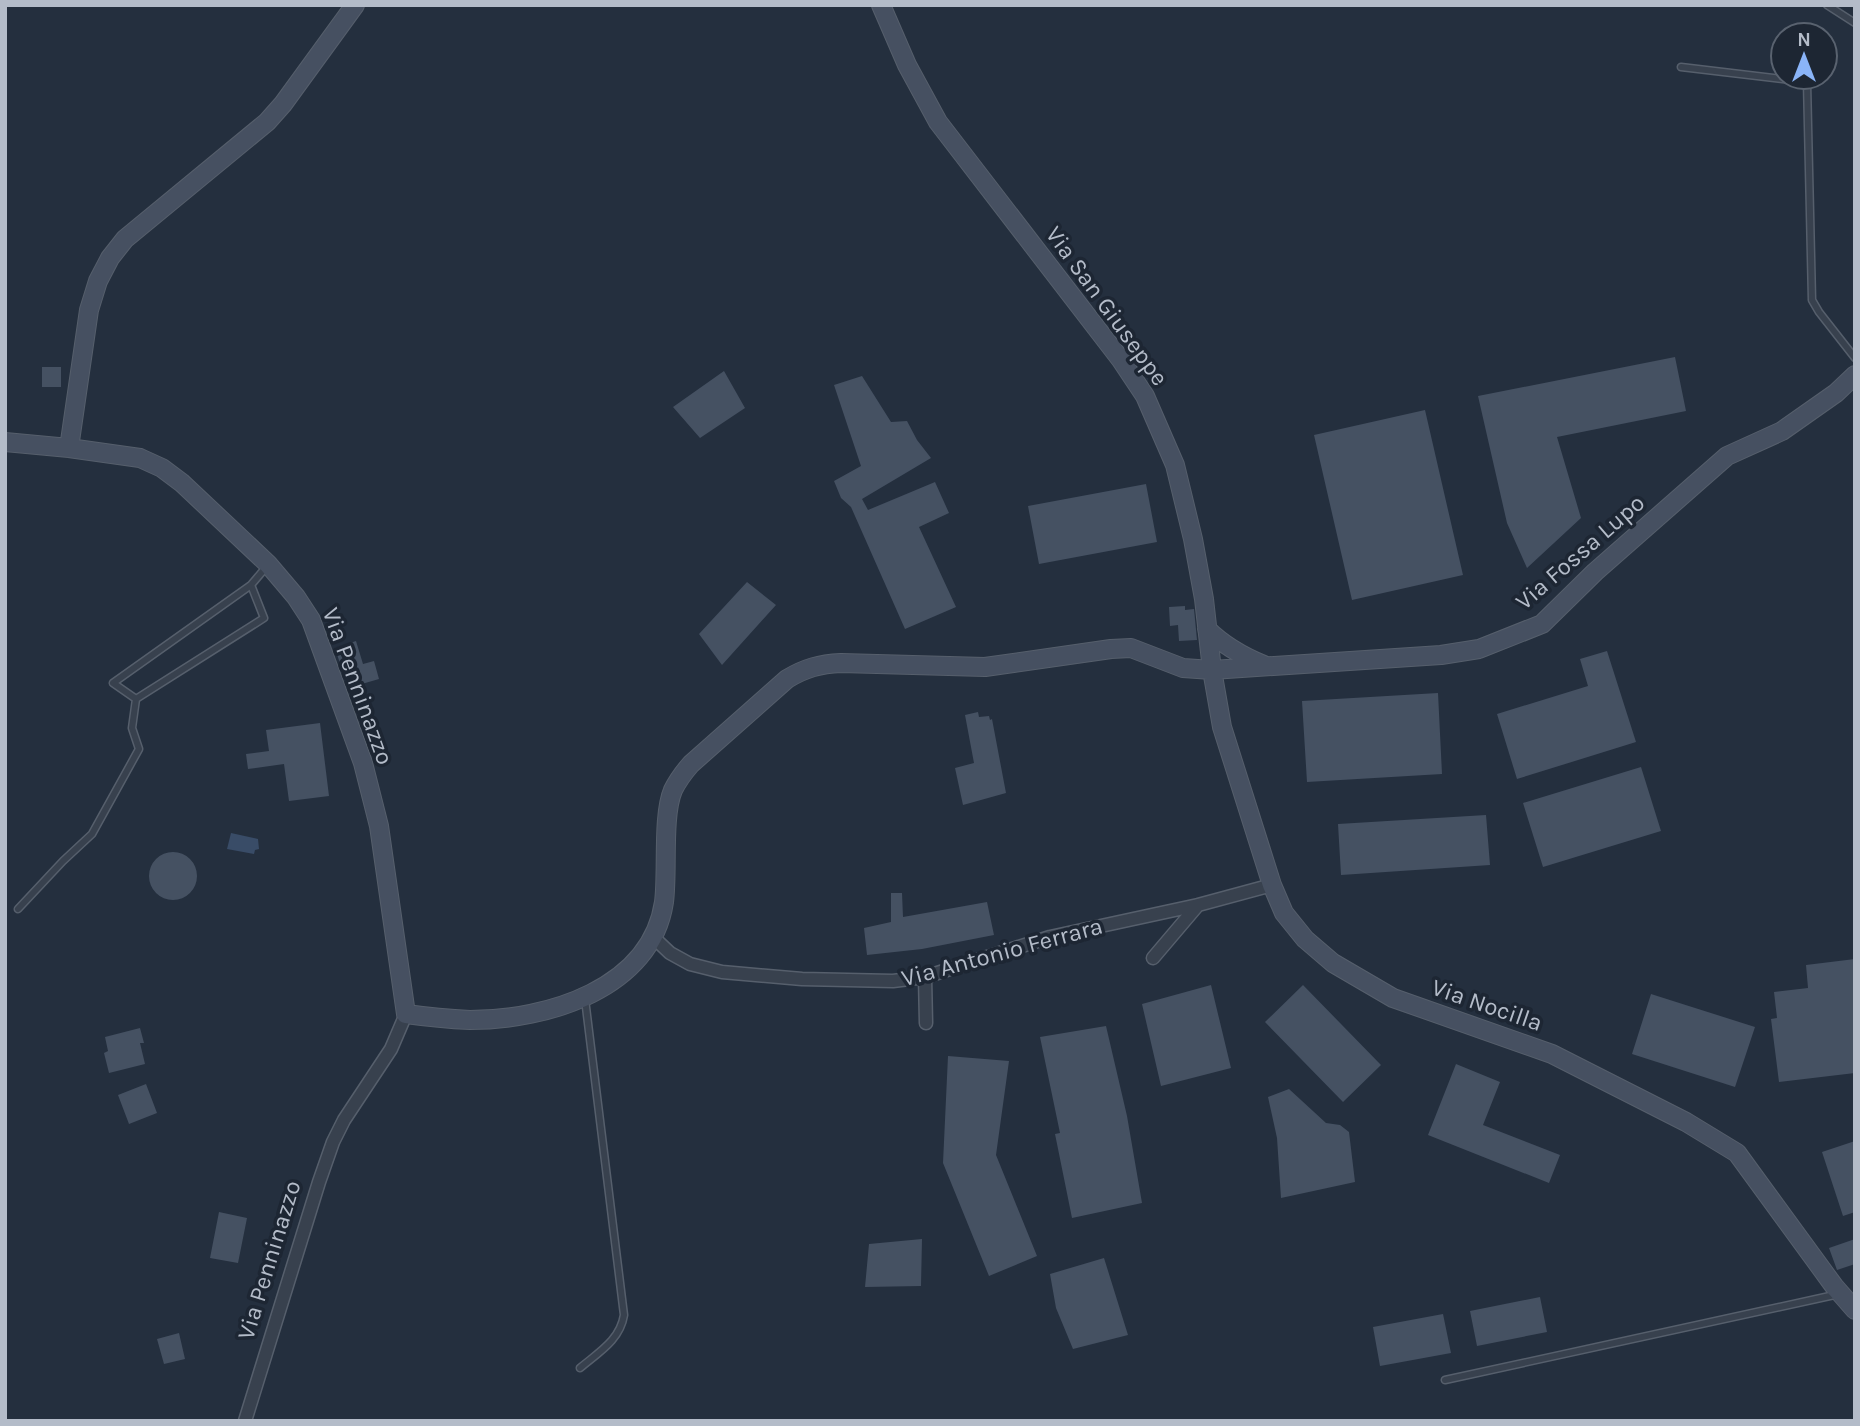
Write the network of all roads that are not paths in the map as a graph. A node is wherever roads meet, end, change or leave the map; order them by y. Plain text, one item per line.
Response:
1 (355, 5) edge
2 (881, 5) edge
3 (1827, 5) edge
4 (1855, 23) edge
5 (1681, 67) dead end
6 (1855, 358) edge
7 (1855, 375) edge
8 (5, 442) edge
9 (69, 448) junction
10 (268, 564) junction
11 (251, 585) junction
12 (1207, 629) junction
13 (1270, 668) junction
14 (1212, 670) junction
15 (136, 699) junction
16 (1272, 885) junction
17 (1198, 905) junction
18 (18, 909) dead end
19 (653, 937) junction
20 (1153, 958) dead end
21 (925, 977) junction
22 (585, 997) junction
23 (406, 1014) junction
24 (926, 1023) dead end
25 (1841, 1294) junction
26 (1855, 1310) edge
27 (580, 1368) dead end
28 (1445, 1380) dead end
29 (244, 1421) edge

1 - 9 street
2 - 12 street, Via San Giuseppe
3 - 4 lane
5 - 6 lane
7 - 13 street, Via Fossa Lupo
8 - 9 street, Via Penninazzo
9 - 10 street, Via Penninazzo
10 - 11 lane
10 - 23 street, Via Penninazzo
11 - 15 lane
11 - 15 lane
12 - 13 street
12 - 14 street, Via San Giuseppe
13 - 14 street, Via Fossa Lupo
14 - 16 street, Via Nocilla
14 - 19 street, Via Fossa Lupo
15 - 18 lane
16 - 17 street, Via Antonio Ferrara
16 - 25 street, Via Nocilla
17 - 20 street
17 - 21 street, Via Antonio Ferrara
19 - 21 street, Via Antonio Ferrara
19 - 22 street, Via Fossa Lupo
21 - 24 street
22 - 23 street, Via Fossa Lupo
22 - 27 lane
23 - 29 street, Via Penninazzo
25 - 26 street, Via Nocilla
25 - 28 lane

